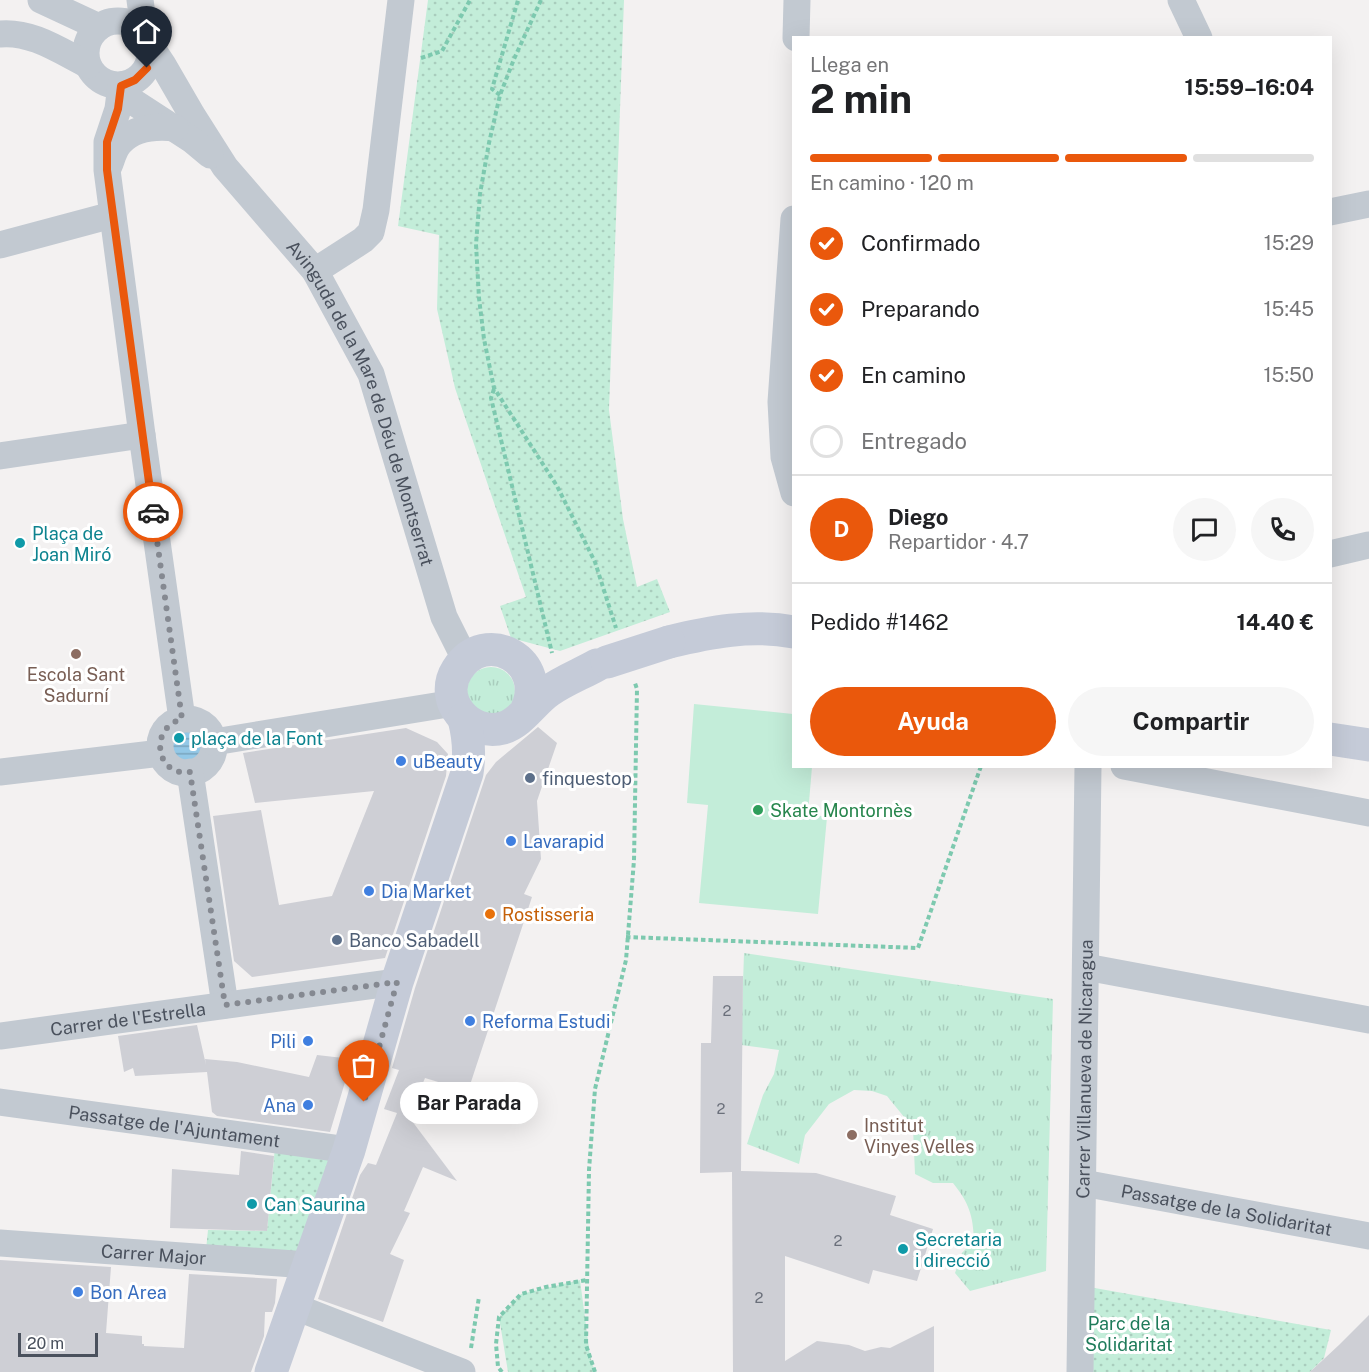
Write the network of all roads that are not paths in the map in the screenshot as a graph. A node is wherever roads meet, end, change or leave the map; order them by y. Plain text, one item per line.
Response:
1 (41, 0) edge
2 (140, 0) edge
3 (401, 0) edge
4 (797, 0) edge
5 (1181, 0) edge
6 (101, 18) edge
7 (0, 34) edge
8 (796, 36) edge
9 (1198, 36) edge
10 (147, 40) junction
11 (88, 65) junction
12 (122, 85) junction
13 (175, 128) junction
14 (225, 167) junction
15 (107, 170) junction
16 (1369, 204) edge
17 (1332, 212) edge
18 (112, 216) junction
19 (0, 245) edge
20 (792, 262) edge
21 (315, 271) junction
22 (789, 327) edge
23 (142, 435) junction
24 (0, 456) edge
25 (792, 486) edge
26 (1369, 545) edge
27 (1332, 554) edge
28 (792, 632) edge
29 (465, 658) junction
30 (519, 660) junction
31 (602, 663) junction
32 (459, 711) junction
33 (182, 719) junction
34 (516, 719) junction
35 (1332, 738) edge
36 (214, 742) junction
37 (1369, 746) edge
38 (161, 753) junction
39 (1088, 768) edge
40 (1134, 768) edge
41 (0, 772) edge
42 (190, 772) junction
43 (467, 773) junction
44 (1369, 813) edge
45 (1086, 967) junction
46 (397, 982) junction
47 (225, 1005) junction
48 (1369, 1020) edge
49 (0, 1036) edge
50 (0, 1102) edge
51 (349, 1150) junction
52 (1083, 1183) junction
53 (1369, 1236) edge
54 (0, 1243) edge
55 (308, 1265) junction
56 (293, 1305) junction
57 (466, 1361) edge
58 (271, 1372) edge
59 (1080, 1372) edge

1 - 6 street
2 - 10 street, Avinguda de la Mare de Déu de Montserrat
3 - 21 street
4 - 8 street
5 - 9 street
6 - 10 street
6 - 11 street
7 - 11 street
10 - 12 street
10 - 14 street, Avinguda de la Mare de Déu de Montserrat
11 - 12 street
12 - 13 street, Avinguda de la Mare de Déu de Montserrat
12 - 15 street
13 - 14 street, Avinguda de la Mare de Déu de Montserrat
13 - 15 street
14 - 21 street, Avinguda de la Mare de Déu de Montserrat
15 - 18 street
16 - 17 street
18 - 19 street
18 - 23 street
20 - 22 street
21 - 29 street, Avinguda de la Mare de Déu de Montserrat
22 - 25 street
23 - 24 street
23 - 33 street
26 - 27 street
28 - 31 street, bridge
29 - 30 street
29 - 32 street
30 - 31 street
30 - 34 street
31 - 34 street
32 - 34 street
32 - 36 street
32 - 43 street
33 - 36 street
33 - 38 street
34 - 43 street
35 - 37 street
36 - 42 street
38 - 41 street
38 - 42 street
39 - 45 street, Carrer Villanueva de Nicaragua
40 - 44 street
42 - 47 street
43 - 46 street
45 - 48 street
45 - 52 street, Carrer Villanueva de Nicaragua
46 - 47 street, Carrer de l'Estrella
46 - 51 street
47 - 49 street, Carrer de l'Estrella
50 - 51 street, Passatge de l'Ajuntament
51 - 55 street
52 - 53 street, Passatge de la Solidaritat
52 - 59 street, Carrer Villanueva de Nicaragua
54 - 55 street, Carrer Major
55 - 56 street
56 - 57 street
56 - 58 street

